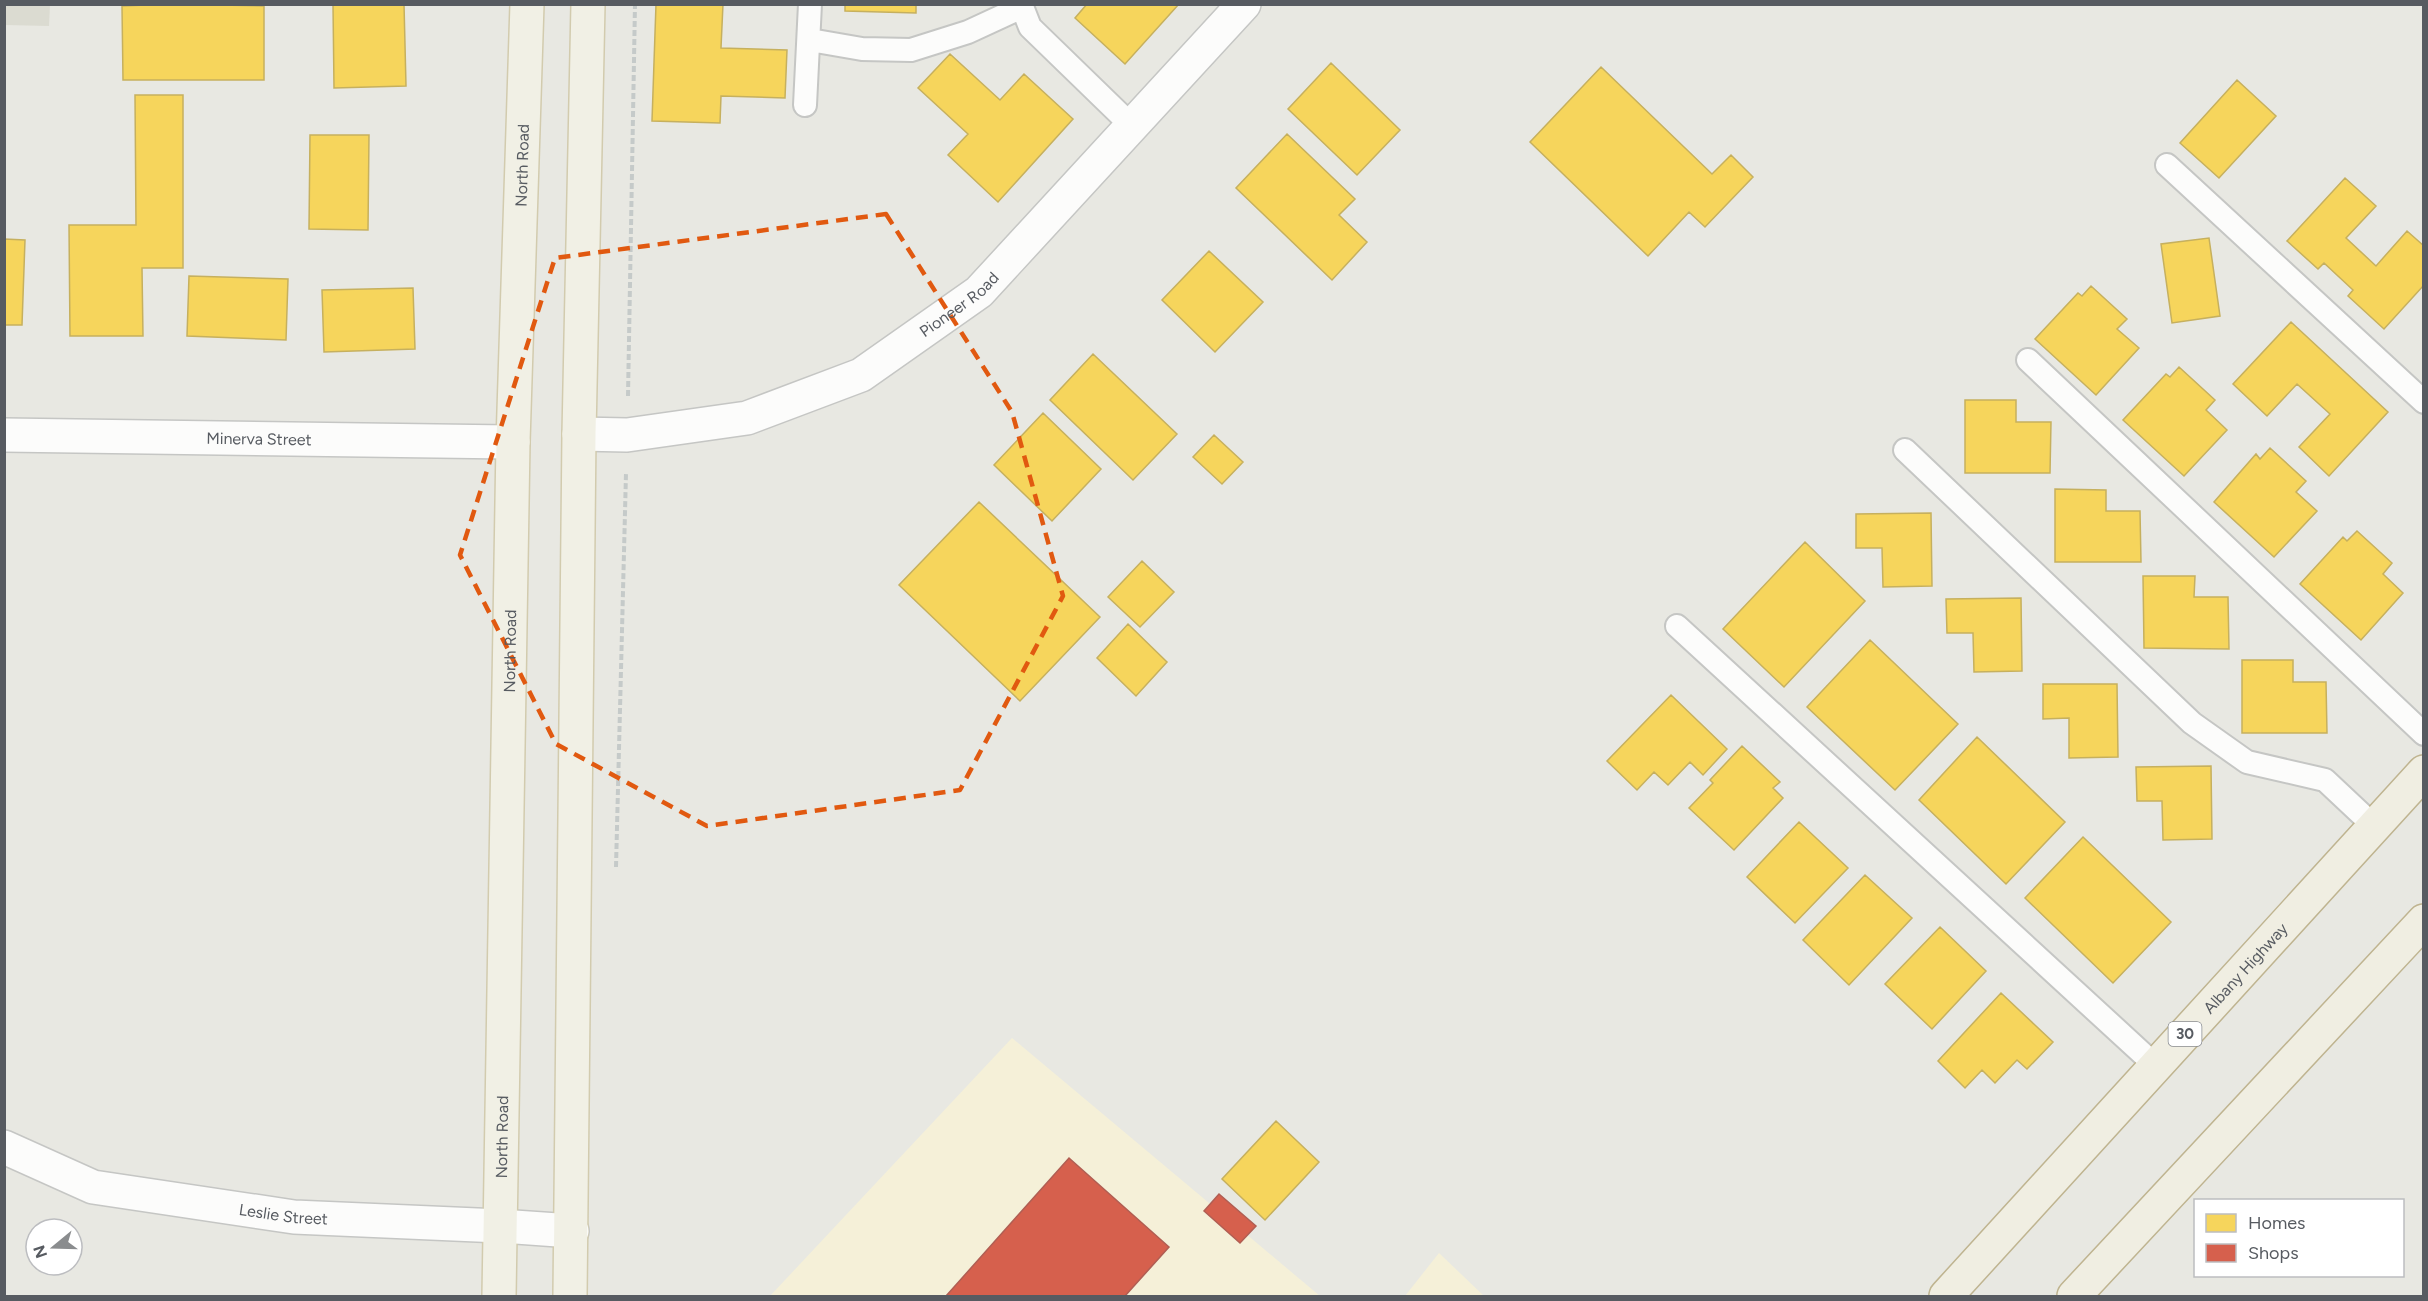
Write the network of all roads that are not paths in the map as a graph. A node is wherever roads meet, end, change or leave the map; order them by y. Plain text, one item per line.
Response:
1 (526, 4) edge
2 (588, 4) edge
3 (810, 4) edge
4 (1244, 4) edge
5 (1022, 6) edge
6 (810, 40) junction
7 (805, 105) dead end
8 (1132, 126) junction
9 (2166, 165) dead end
10 (2028, 360) dead end
11 (2424, 402) edge
12 (579, 434) junction
13 (4, 435) edge
14 (513, 442) junction
15 (1905, 450) dead end
16 (1677, 626) dead end
17 (2424, 734) edge
18 (2424, 772) edge
19 (2374, 826) junction
20 (2424, 921) edge
21 (2156, 1066) junction
22 (4, 1147) edge
23 (501, 1226) junction
24 (572, 1231) junction
25 (499, 1296) edge
26 (570, 1296) edge
27 (1946, 1296) edge
28 (2074, 1296) edge

1 - 14 main road, North Road
2 - 12 main road
3 - 6 lane
4 - 8 street, Pioneer Road
5 - 6 lane
5 - 8 lane
6 - 7 lane
8 - 12 street, Pioneer Road
9 - 11 lane
10 - 17 lane
12 - 24 main road
13 - 14 street, Minerva Street
14 - 23 main road, North Road
15 - 19 lane
16 - 21 lane
18 - 19 highway, Albany Highway / 30
19 - 21 highway, Albany Highway / 30
20 - 28 highway
21 - 27 highway, Albany Highway / 30
22 - 23 street, Leslie Street
23 - 24 street, Leslie Street
23 - 25 main road, North Road
24 - 26 main road

